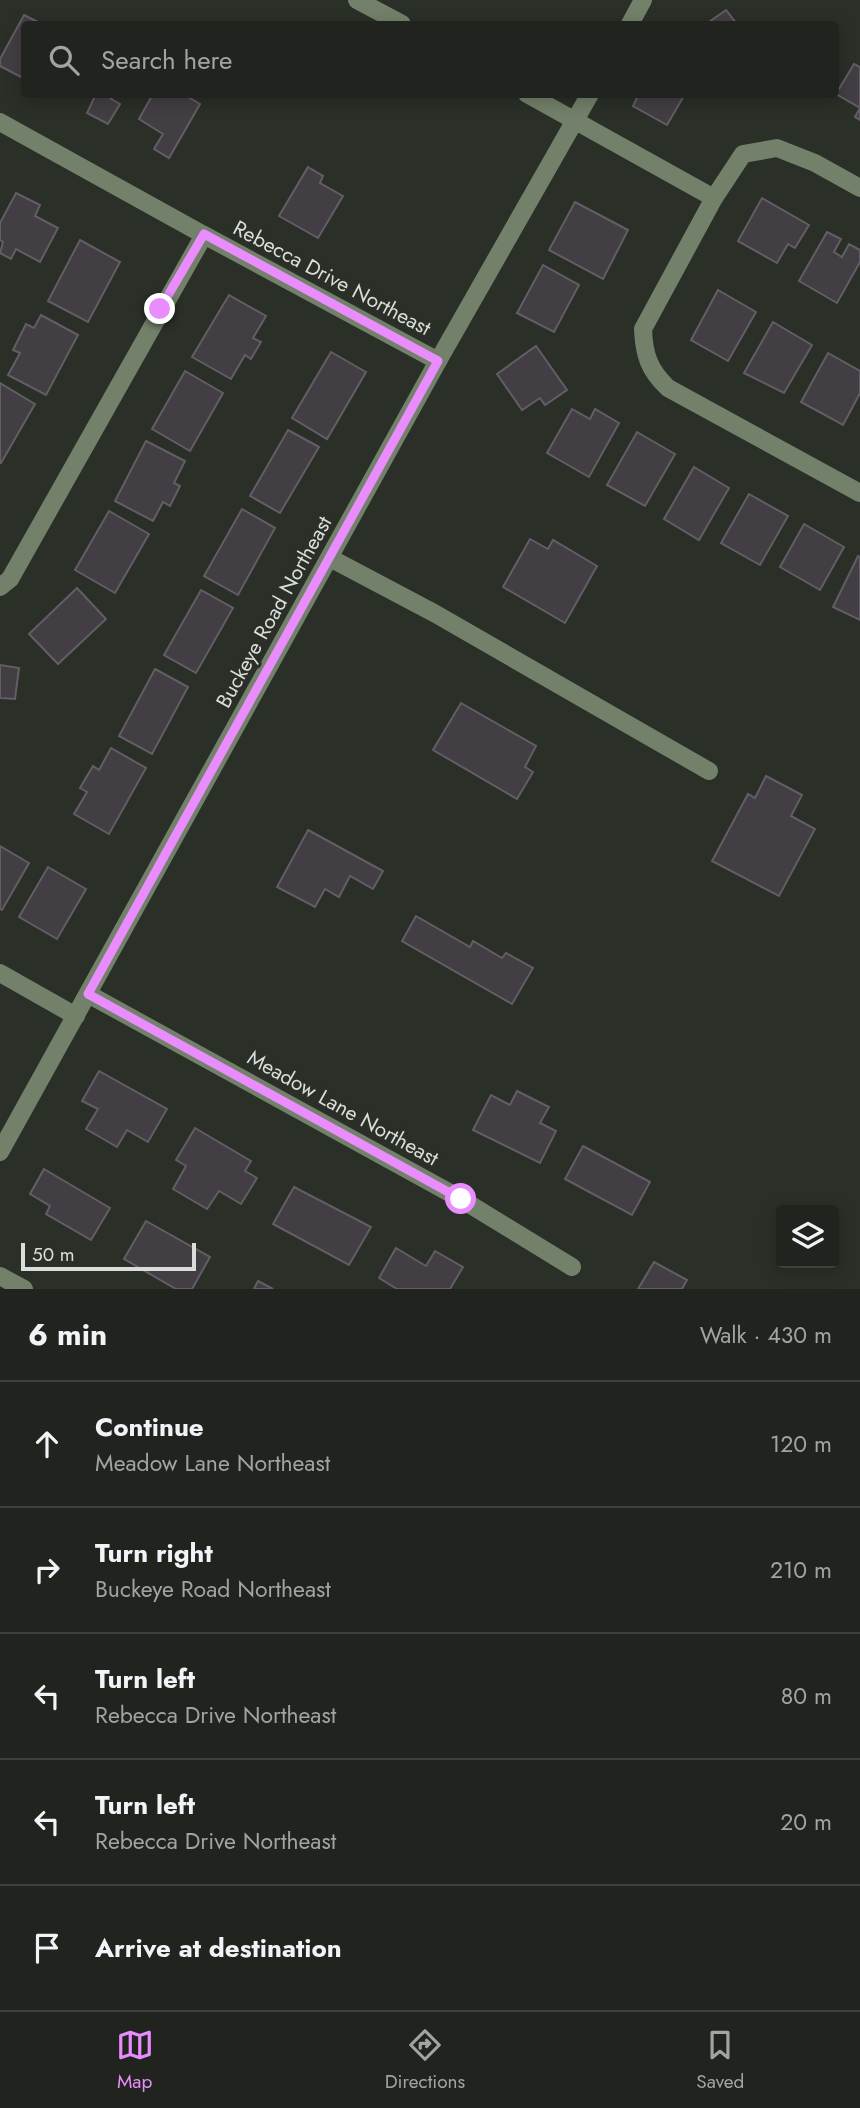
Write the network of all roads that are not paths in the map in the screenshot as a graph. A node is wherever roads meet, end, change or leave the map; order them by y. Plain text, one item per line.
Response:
1 (357, 0) edge
2 (643, 0) edge
3 (396, 21) edge
4 (632, 21) edge
5 (534, 98) edge
6 (588, 98) edge
7 (0, 122) edge
8 (574, 122) junction
9 (860, 188) edge
10 (714, 198) junction
11 (204, 234) junction
12 (438, 361) junction
13 (860, 493) edge
14 (330, 558) junction
15 (0, 587) edge
16 (709, 771) dead end
17 (0, 973) edge
18 (88, 994) junction
19 (76, 1016) junction
20 (0, 1152) edge
21 (572, 1267) dead end
22 (0, 1276) edge
23 (24, 1289) edge

1 - 3 street
2 - 4 street
5 - 8 street
6 - 8 street, Buckeye Road Northeast
7 - 11 street, Rebecca Drive Northeast
8 - 10 street
8 - 12 street, Buckeye Road Northeast
9 - 10 street
10 - 13 street
11 - 12 street, Rebecca Drive Northeast
11 - 15 street, Rebecca Drive Northeast
12 - 14 street, Buckeye Road Northeast
14 - 16 street
14 - 18 street, Buckeye Road Northeast
17 - 19 street
18 - 19 street, Buckeye Road Northeast
18 - 21 street, Meadow Lane Northeast
19 - 20 street, Buckeye Road Northeast
22 - 23 street

